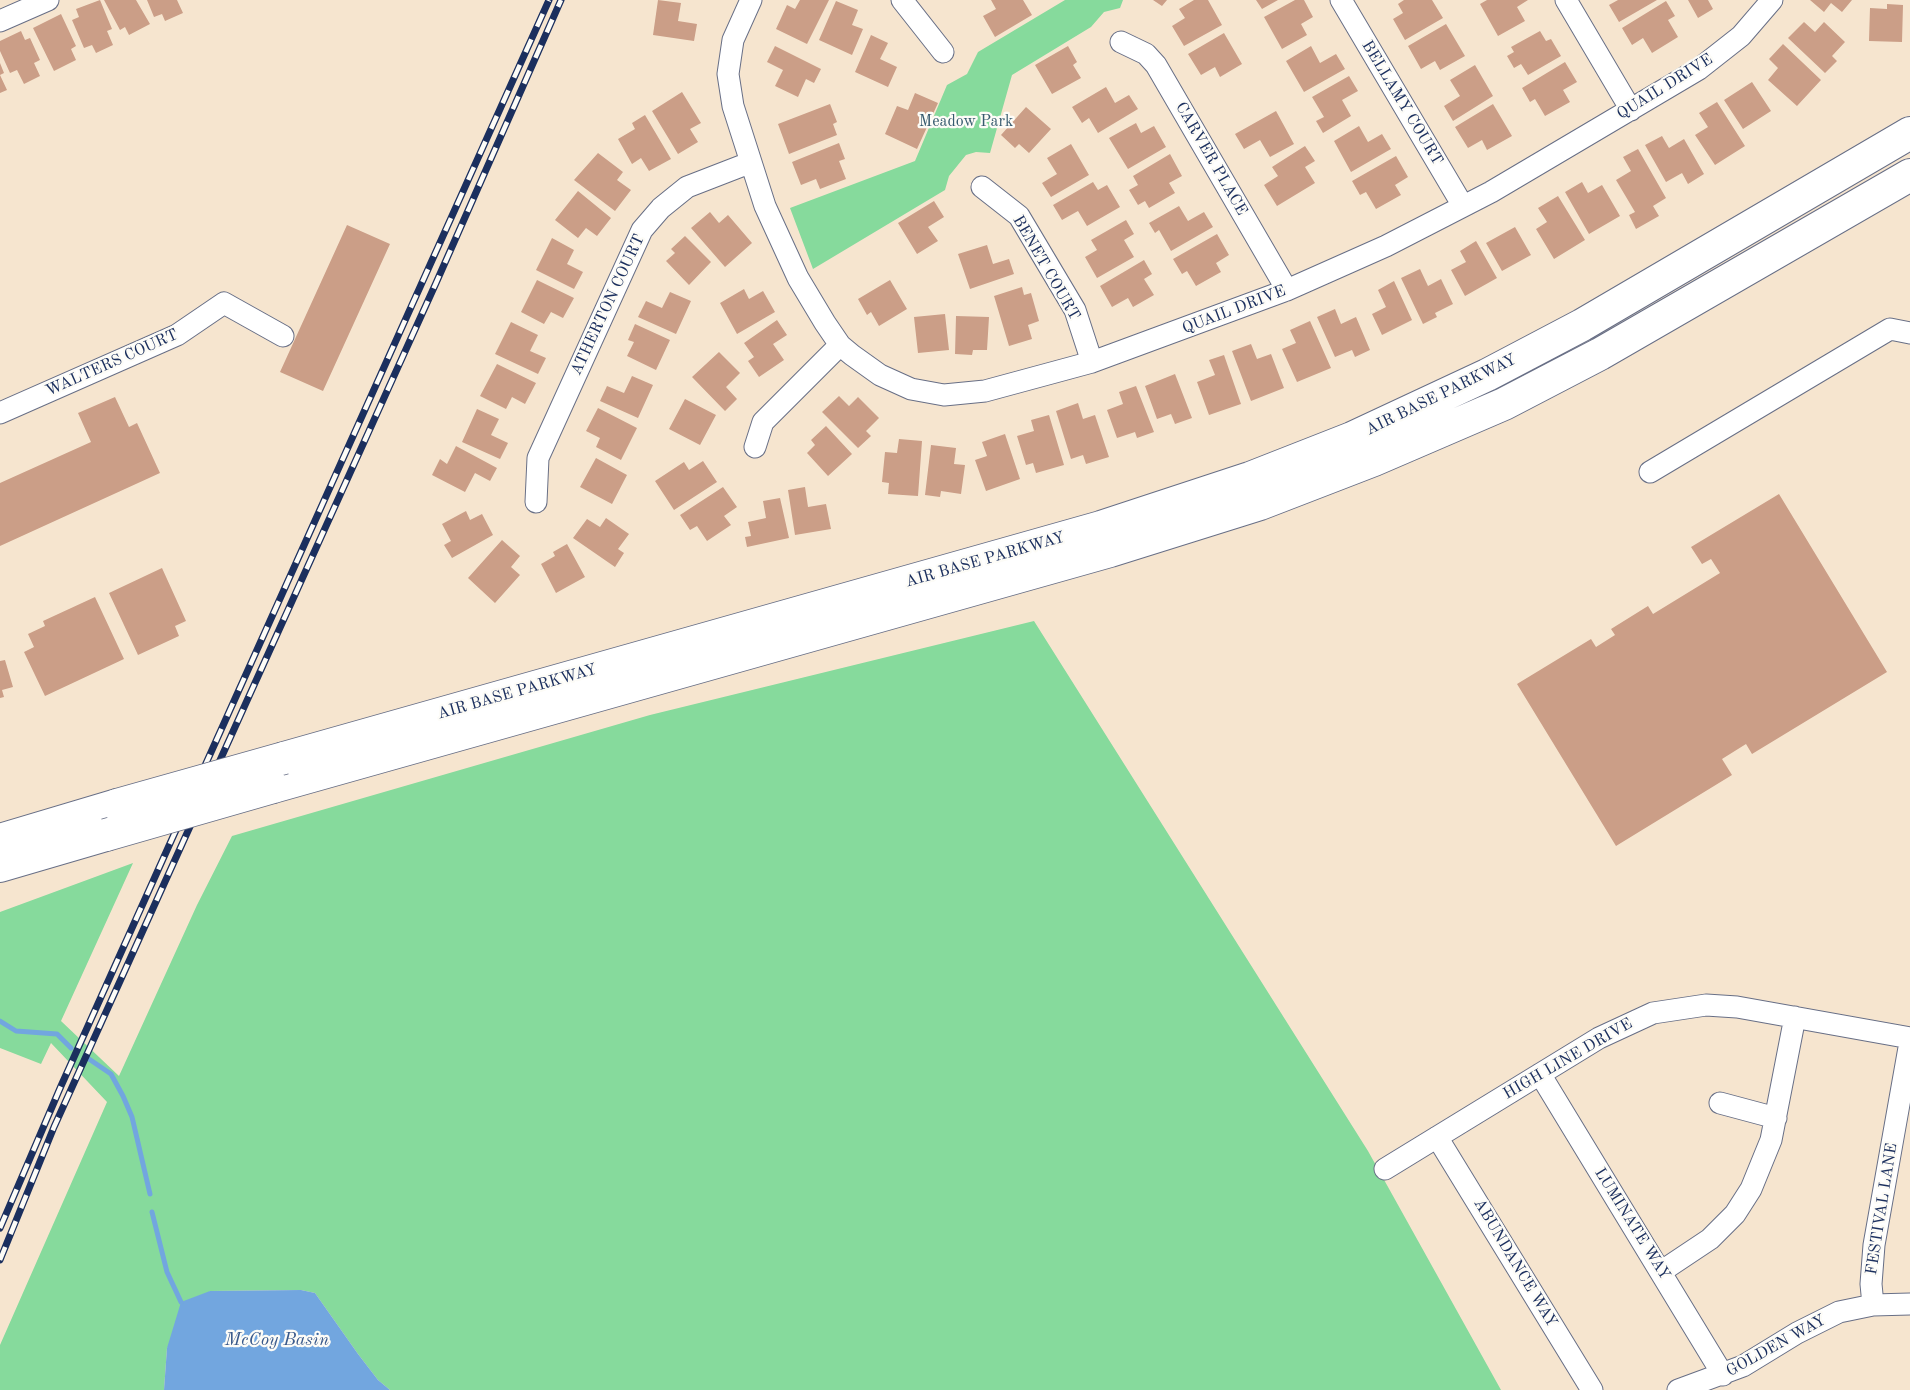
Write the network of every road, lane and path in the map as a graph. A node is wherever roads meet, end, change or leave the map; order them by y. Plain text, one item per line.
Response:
1 (48, 0) edge
2 (751, 0) edge
3 (902, 0) edge
4 (1341, 0) edge
5 (1566, 0) edge
6 (1772, 0) edge
7 (0, 21) edge
8 (1121, 42) dead end
9 (943, 52) dead end
10 (1631, 110) junction
11 (1910, 133) edge
12 (749, 163) junction
13 (1910, 175) edge
14 (982, 187) dead end
15 (1463, 206) junction
16 (1287, 290) junction
17 (1910, 333) edge
18 (283, 336) dead end
19 (840, 345) junction
20 (1092, 362) junction
21 (0, 413) edge
22 (755, 447) dead end
23 (1650, 472) dead end
24 (536, 502) dead end
25 (278, 773) junction
26 (0, 840) edge
27 (0, 866) edge
28 (1795, 1017) junction
29 (1910, 1040) edge
30 (1540, 1074) junction
31 (1720, 1102) dead end
32 (1776, 1118) junction
33 (1437, 1137) junction
34 (1385, 1169) dead end
35 (1662, 1271) junction
36 (1910, 1304) edge
37 (1873, 1305) junction
38 (1723, 1375) junction
39 (1592, 1390) edge
40 (1678, 1390) edge

1 - 7 street
2 - 12 street, QUAIL DRIVE
3 - 9 street
4 - 15 street, BELLAMY COURT
5 - 10 street
6 - 10 street, QUAIL DRIVE
8 - 16 street, CARVER PLACE
10 - 15 street, QUAIL DRIVE
11 - 25 main road, AIR BASE PARKWAY
12 - 19 street, QUAIL DRIVE
12 - 24 street, ATHERTON COURT
13 - 25 main road, AIR BASE PARKWAY
14 - 20 street, BENET COURT
15 - 16 street, QUAIL DRIVE
16 - 20 street, QUAIL DRIVE
17 - 23 street
18 - 21 street, WALTERS COURT
19 - 20 street, QUAIL DRIVE
19 - 22 street
25 - 26 main road, AIR BASE PARKWAY, bridge
25 - 27 main road, AIR BASE PARKWAY, bridge
28 - 29 street, HIGH LINE DRIVE
28 - 30 street, HIGH LINE DRIVE
28 - 32 street
29 - 37 street, FESTIVAL LANE
30 - 33 street, HIGH LINE DRIVE
30 - 35 street, LUMINATE WAY
31 - 32 street
32 - 35 street
33 - 34 street, HIGH LINE DRIVE
33 - 39 street, ABUNDANCE WAY
35 - 38 street, LUMINATE WAY
36 - 37 street, GOLDEN WAY
37 - 38 street, GOLDEN WAY
38 - 40 street, GOLDEN WAY

